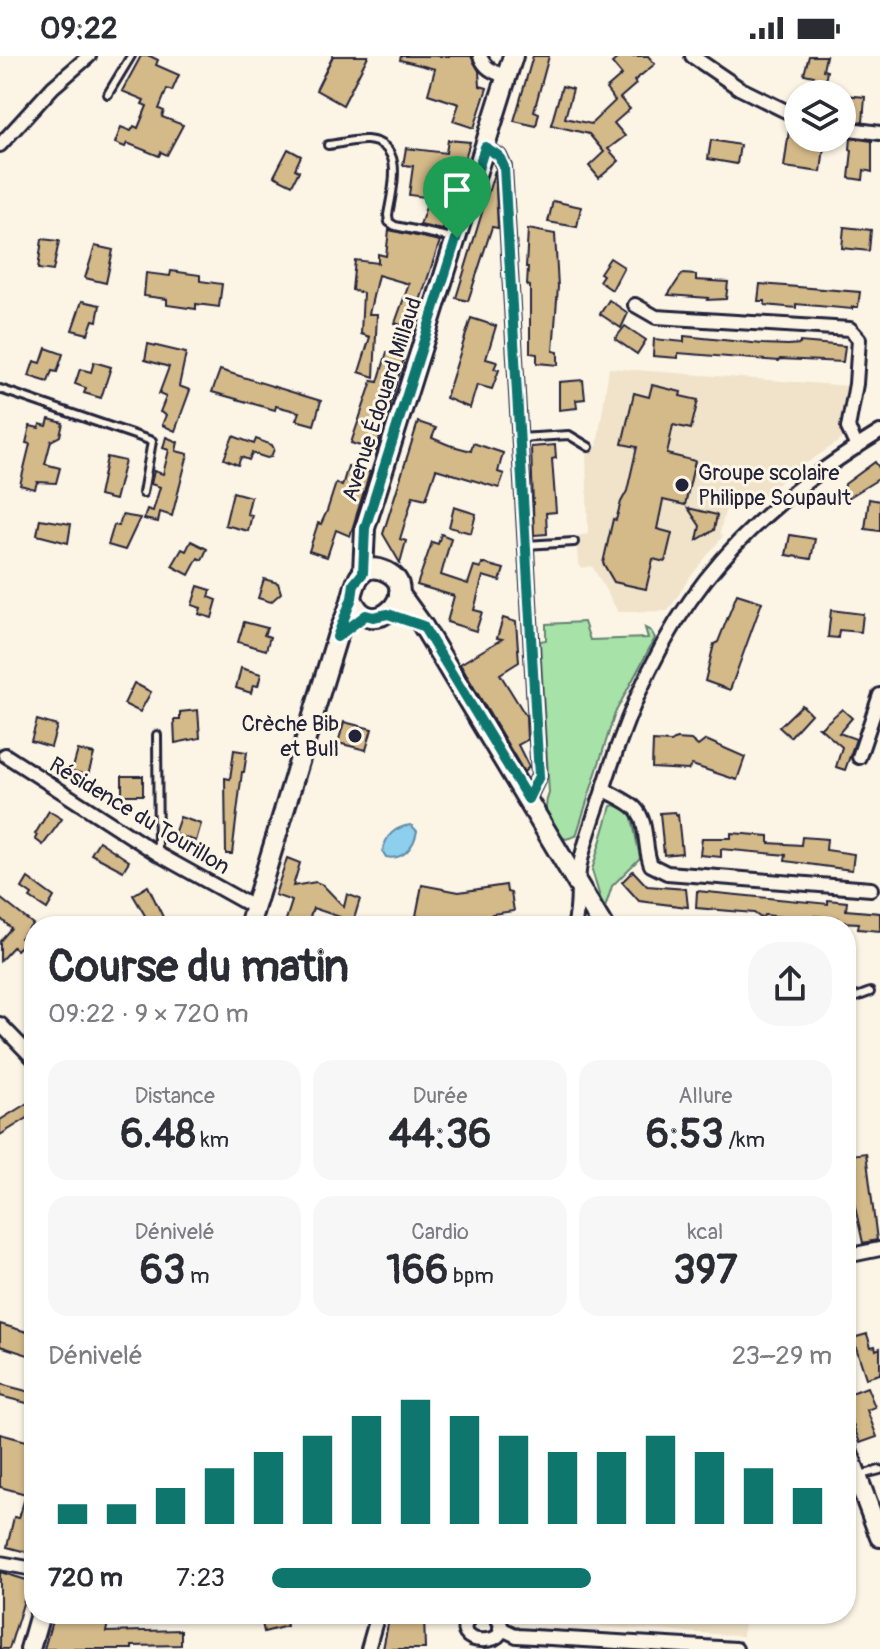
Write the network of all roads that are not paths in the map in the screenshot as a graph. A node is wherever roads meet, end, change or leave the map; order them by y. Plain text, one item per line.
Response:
1 (89, 56) edge
2 (131, 56) edge
3 (480, 56) edge
4 (513, 56) edge
5 (692, 56) edge
6 (506, 77) junction
7 (108, 94) dead end
8 (784, 112) edge
9 (856, 130) edge
10 (880, 133) edge
11 (0, 145) edge
12 (328, 145) dead end
13 (485, 147) junction
14 (457, 238) junction
15 (635, 305) dead end
16 (0, 389) edge
17 (880, 432) edge
18 (519, 438) junction
19 (589, 447) dead end
20 (857, 447) junction
21 (143, 493) dead end
22 (365, 528) junction
23 (574, 542) dead end
24 (526, 545) junction
25 (387, 572) junction
26 (363, 573) junction
27 (399, 593) junction
28 (352, 598) junction
29 (388, 614) junction
30 (366, 615) junction
31 (423, 626) junction
32 (337, 637) junction
33 (880, 695) edge
34 (157, 735) dead end
35 (5, 755) dead end
36 (859, 757) dead end
37 (603, 789) junction
38 (528, 799) junction
39 (158, 854) junction
40 (578, 885) junction
41 (871, 889) dead end
42 (255, 908) junction
43 (252, 916) edge
44 (577, 916) edge
45 (597, 916) edge
46 (870, 992) dead end
47 (856, 997) edge
48 (0, 1024) edge
49 (24, 1049) edge
50 (880, 1249) edge
51 (856, 1254) edge
52 (880, 1470) edge
53 (857, 1476) joint
54 (879, 1530) edge
55 (0, 1563) edge
56 (24, 1567) edge
57 (37, 1624) edge
58 (375, 1624) edge
59 (469, 1624) edge
60 (498, 1624) edge
61 (500, 1628) junction
62 (478, 1647) edge
63 (708, 1648) edge
64 (30, 1649) edge
65 (368, 1649) edge
66 (736, 1649) edge

1 - 11 street
2 - 7 lane
3 - 6 street
4 - 6 main road, Avenue Édouard Millaud
5 - 8 street
6 - 13 main road, Avenue Édouard Millaud
9 - 10 street
12 - 14 lane
13 - 14 main road, Avenue Édouard Millaud
13 - 18 street
14 - 22 main road, Avenue Édouard Millaud
15 - 20 street
16 - 21 lane
17 - 20 street
18 - 19 lane
18 - 24 street
20 - 37 street
22 - 25 main road, Avenue Édouard Millaud
22 - 26 main road, Avenue Édouard Millaud
23 - 24 lane
24 - 38 street
25 - 26 main road
25 - 27 main road
26 - 28 main road
27 - 29 main road
27 - 31 main road
28 - 30 main road
28 - 32 main road
29 - 30 main road
29 - 31 main road
30 - 32 main road
31 - 38 main road
32 - 42 main road
33 - 36 street
34 - 39 lane
35 - 39 street, Résidence du Tourillon
37 - 40 street
37 - 41 street
38 - 40 main road
39 - 42 street, Résidence du Tourillon
40 - 44 street
40 - 45 main road
42 - 43 main road
46 - 47 lane
48 - 49 street
50 - 51 street
52 - 53 lane
53 - 54 main road
55 - 56 street
57 - 64 main road
58 - 65 street
59 - 62 street
60 - 61 street
61 - 62 street
61 - 63 street
63 - 66 street

